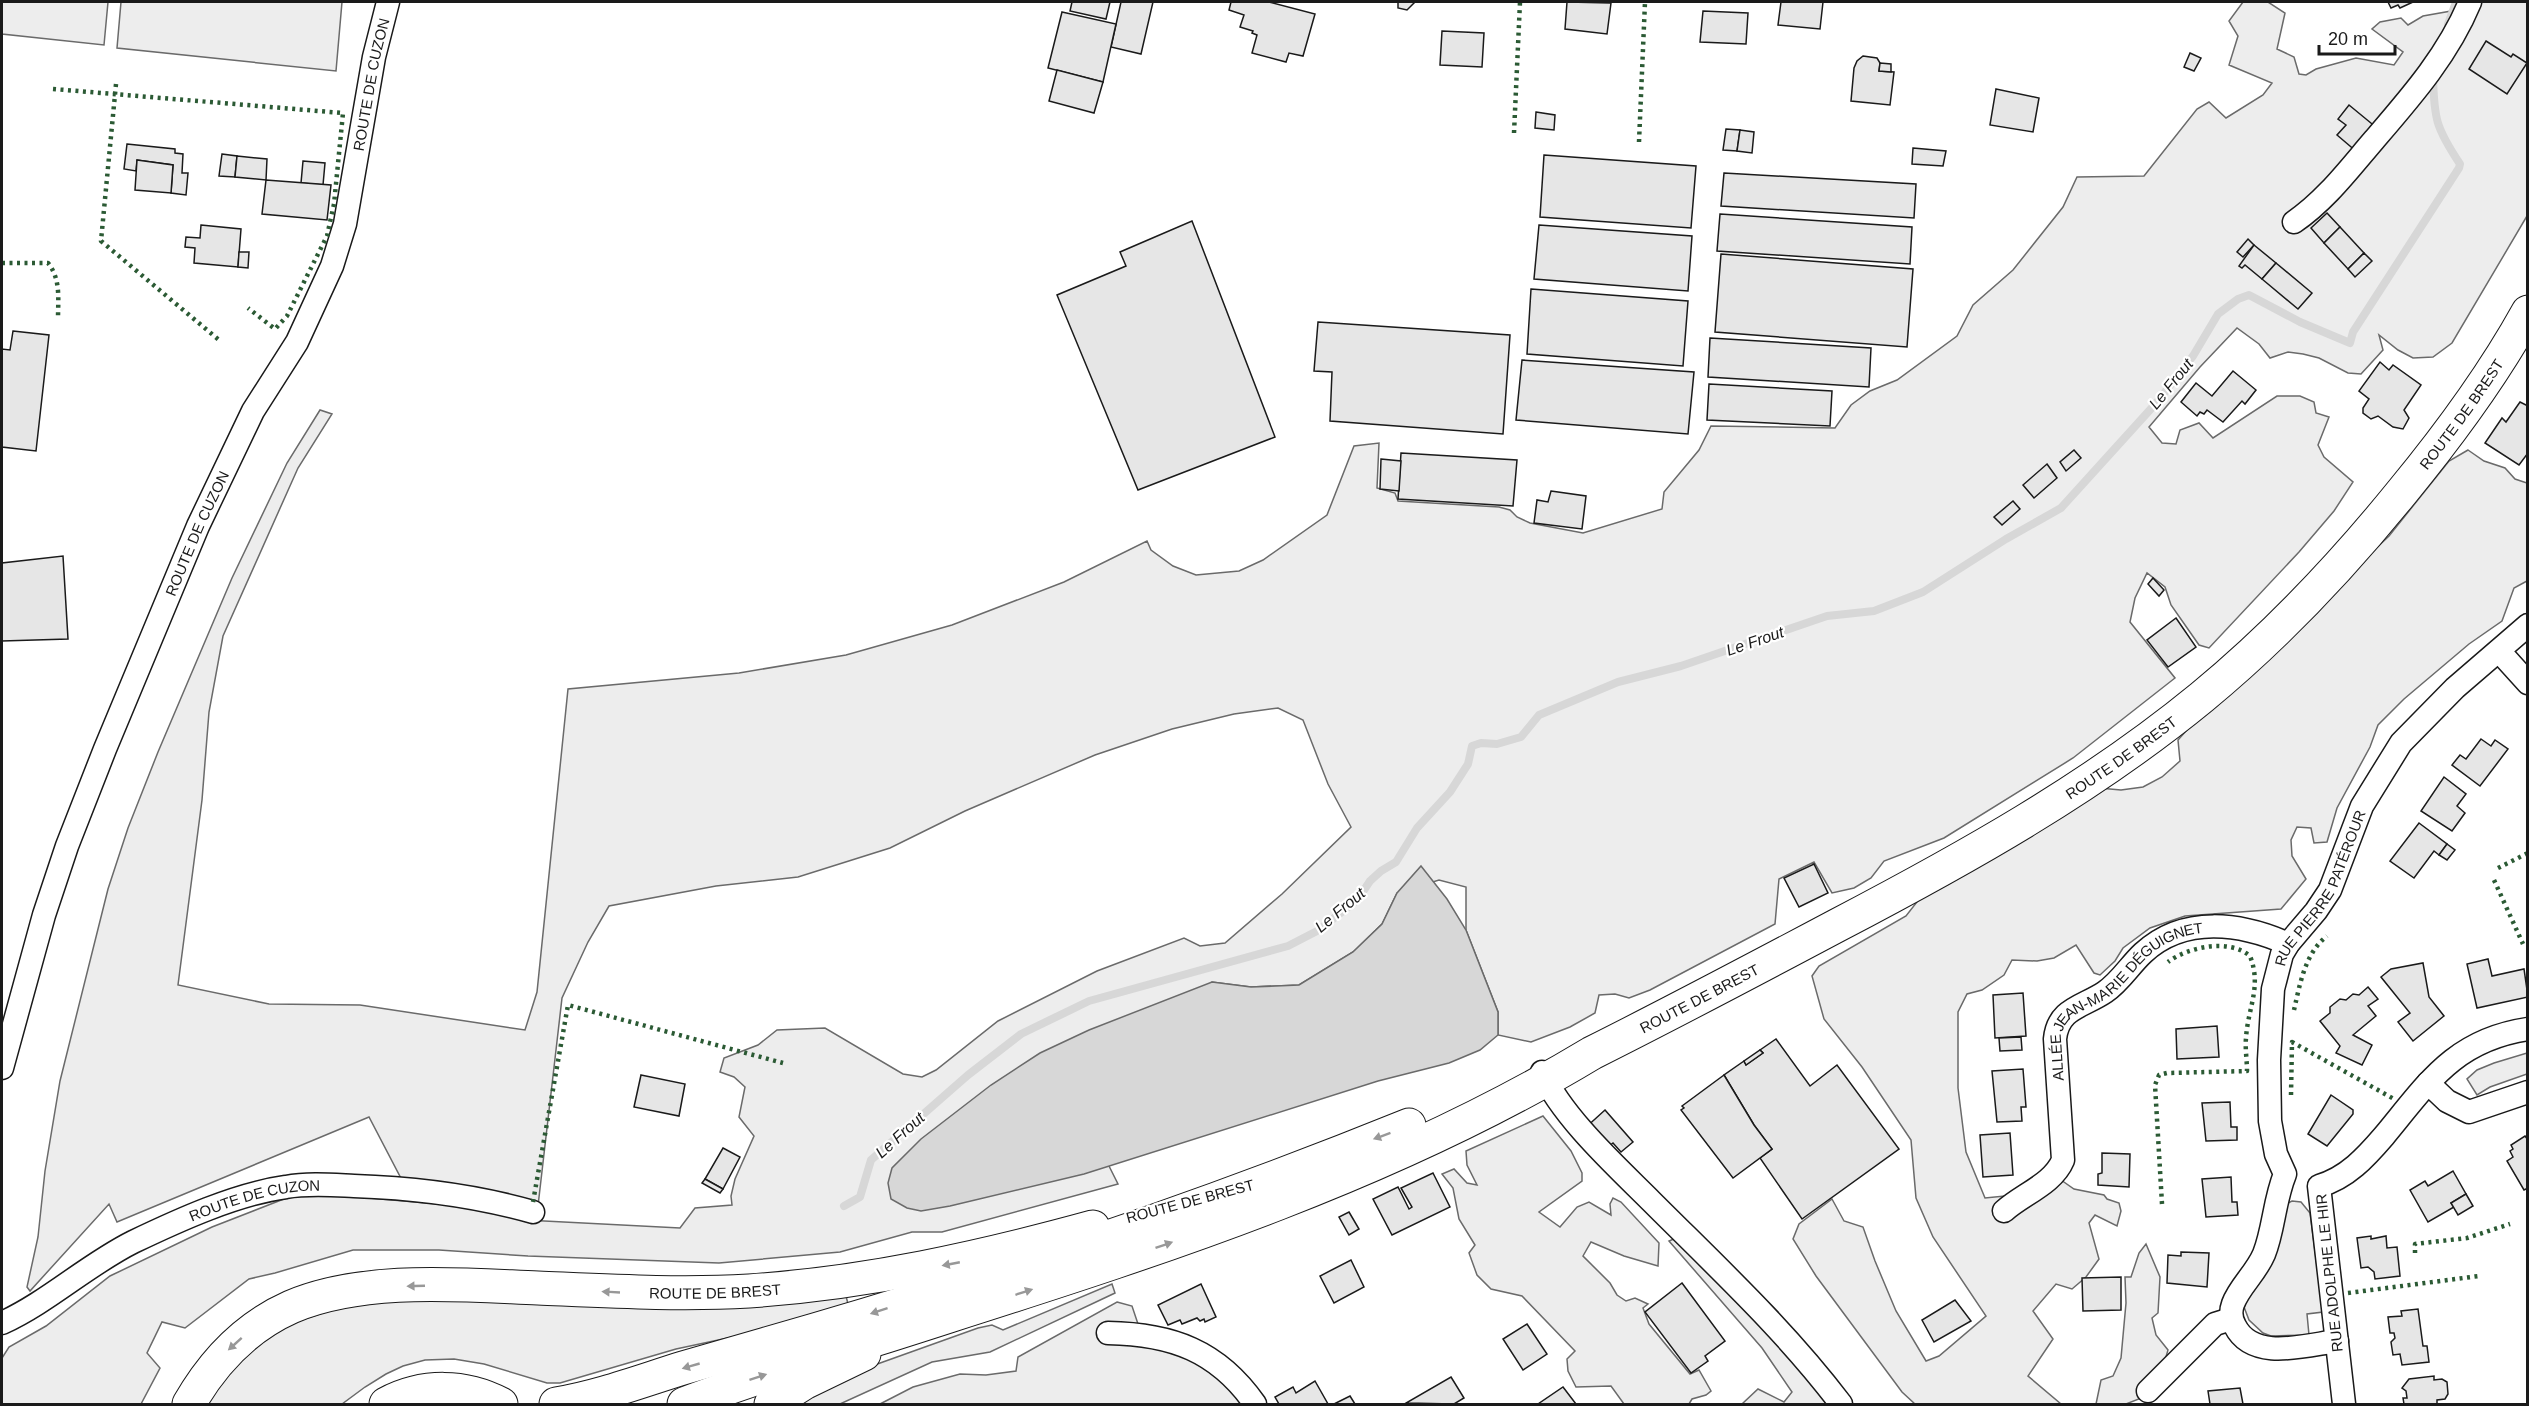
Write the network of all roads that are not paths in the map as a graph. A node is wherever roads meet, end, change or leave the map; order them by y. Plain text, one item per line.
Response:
1 (388, 2) edge
2 (2470, 2) edge
3 (2294, 222) dead end
4 (2528, 312) edge
5 (2528, 625) edge
6 (2499, 651) junction
7 (2528, 683) edge
8 (2288, 944) junction
9 (2528, 1029) edge
10 (2, 1068) edge
11 (1544, 1077) junction
12 (2428, 1083) junction
13 (2528, 1092) edge
14 (2285, 1174) junction
15 (1271, 1179) junction
16 (2319, 1186) junction
17 (2004, 1211) dead end
18 (533, 1212) dead end
19 (2231, 1319) junction
20 (2, 1323) edge
21 (926, 1324) junction
22 (1108, 1333) dead end
23 (2337, 1341) junction
24 (2148, 1391) dead end
25 (189, 1404) edge
26 (386, 1404) edge
27 (501, 1404) edge
28 (556, 1404) edge
29 (684, 1404) edge
30 (771, 1404) edge
31 (1255, 1404) edge
32 (1841, 1404) edge
33 (2344, 1404) edge

1 - 10 street, ROUTE DE CUZON
2 - 3 street
4 - 11 main road, ROUTE DE BREST
5 - 6 street, RUE PIERRE PATÉROUR
6 - 7 street
6 - 8 street, RUE PIERRE PATÉROUR
8 - 14 street, RUE PIERRE PATÉROUR
8 - 17 street, ALLÉE JEAN-MARIE DÉGUIGNET
9 - 12 street, RUE ADOLPHE LE HIR
11 -> 15 main road, ROUTE DE BREST
21 -> 11 main road, ROUTE DE BREST
11 - 32 street
12 - 13 street
12 - 16 street, RUE ADOLPHE LE HIR
14 - 16 street
14 - 19 street
15 -> 25 main road, ROUTE DE BREST
15 -> 28 main road, ROUTE DE BREST
16 - 23 street, RUE ADOLPHE LE HIR
18 - 20 street, ROUTE DE CUZON
19 - 23 street
19 - 24 street
29 -> 21 main road, ROUTE DE BREST
21 - 30 main road, ROUTE DE BREST
22 - 31 street
23 - 33 street, RUE ADOLPHE LE HIR
26 - 27 main road

